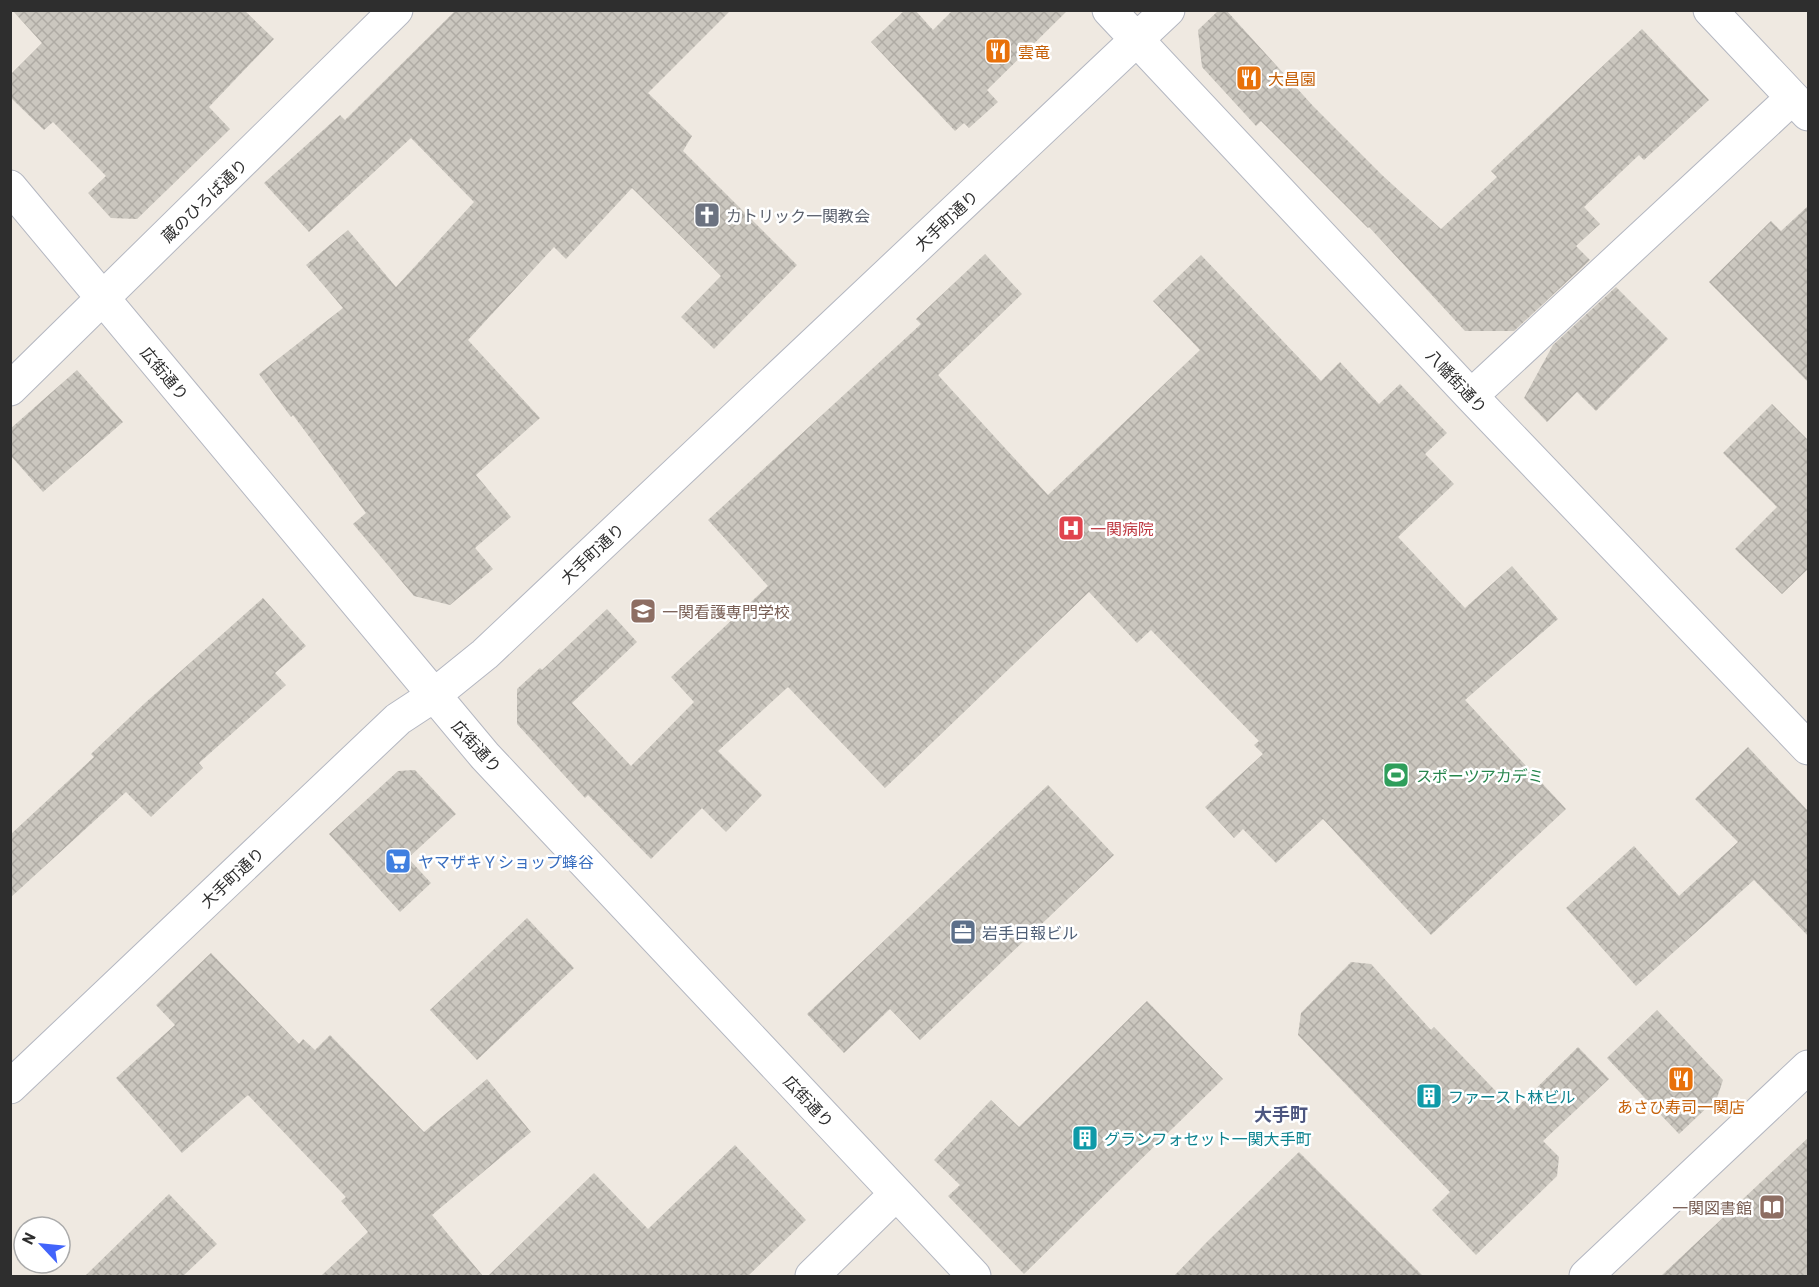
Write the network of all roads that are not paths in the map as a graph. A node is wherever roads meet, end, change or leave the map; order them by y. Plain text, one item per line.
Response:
1 (396, 10) edge
2 (1109, 10) edge
3 (1168, 10) edge
4 (1710, 10) edge
5 (1137, 40) junction
6 (1801, 106) edge
7 (10, 187) edge
8 (102, 297) junction
9 (10, 389) edge
10 (1471, 396) junction
11 (432, 696) junction
12 (1809, 748) edge
13 (1809, 1067) edge
14 (10, 1087) edge
15 (896, 1194) junction
16 (812, 1276) edge
17 (974, 1276) edge
18 (1586, 1276) edge

1 - 8 street, 蔵のひろば通り
2 - 5 street, 八幡街通り
3 - 5 street, 大手町通り
4 - 6 street
5 - 10 street, 八幡街通り
5 - 11 street, 大手町通り
6 - 10 street
7 - 8 street, 広街通り
8 - 9 street, 蔵のひろば通り
8 - 11 street, 広街通り
10 - 12 street, 八幡街通り
11 - 14 street, 大手町通り
11 - 15 street, 広街通り
13 - 18 street
15 - 16 street
15 - 17 street, 広街通り

